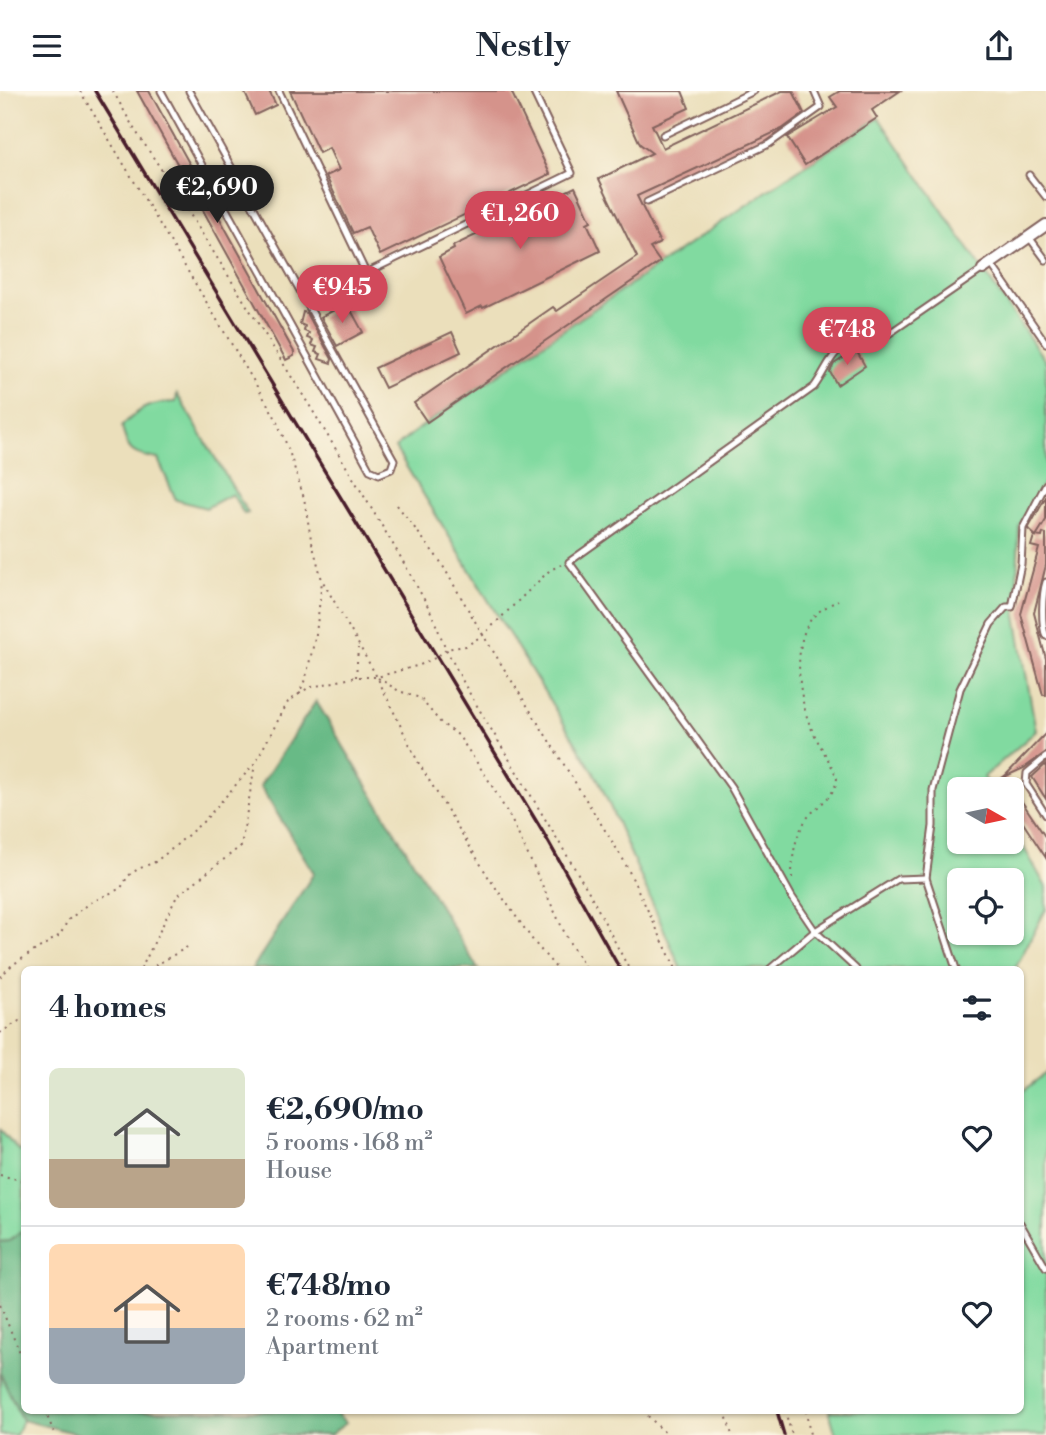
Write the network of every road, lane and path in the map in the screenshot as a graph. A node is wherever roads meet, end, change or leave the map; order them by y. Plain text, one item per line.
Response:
1 (80, 91) edge
2 (113, 91) edge
3 (161, 91) edge
4 (189, 91) edge
5 (279, 91) edge
6 (533, 91) edge
7 (754, 91) edge
8 (814, 91) edge
9 (663, 135) dead end
10 (1029, 175) dead end
11 (1046, 197) edge
12 (647, 202) dead end
13 (1046, 225) edge
14 (1029, 237) junction
15 (1046, 261) edge
16 (987, 267) junction
17 (1046, 343) edge
18 (1046, 484) edge
19 (397, 505) dead end
20 (569, 562) junction
21 (322, 580) junction
22 (1046, 582) edge
23 (838, 600) dead end
24 (1045, 610) edge
25 (483, 635) junction
26 (1046, 636) edge
27 (359, 647) junction
28 (446, 649) junction
29 (356, 677) junction
30 (377, 677) junction
31 (299, 694) junction
32 (1046, 757) edge
33 (255, 763) junction
34 (1046, 815) edge
35 (926, 878) junction
36 (792, 897) junction
37 (815, 931) junction
38 (189, 946) dead end
39 (142, 966) edge
40 (154, 966) edge
41 (554, 966) edge
42 (584, 966) edge
43 (627, 966) edge
44 (675, 966) edge
45 (773, 966) edge
46 (853, 966) edge
47 (955, 966) edge
48 (0, 977) edge
49 (21, 1021) edge
50 (0, 1033) edge
51 (0, 1175) edge
52 (21, 1180) edge
53 (1024, 1230) edge
54 (1046, 1268) edge
55 (0, 1305) edge
56 (21, 1356) edge
57 (46, 1414) edge
58 (646, 1414) edge
59 (725, 1414) edge
60 (786, 1414) edge
61 (806, 1414) edge
62 (55, 1435) edge
63 (667, 1435) edge
64 (732, 1435) edge
65 (792, 1435) edge
66 (810, 1435) edge

1 - 21 path
2 - 28 path
3 - 4 lane
5 - 6 lane
7 - 9 lane
8 - 12 lane
10 - 11 lane
13 - 14 street
14 - 15 lane
14 - 16 street
16 - 17 lane
16 - 20 lane
18 - 35 lane
19 - 25 path
20 - 25 path
20 - 36 lane
21 - 27 path
21 - 31 path
22 - 24 lane
23 - 36 path
24 - 26 lane
25 - 28 path
25 - 44 path
27 - 29 path
27 - 30 path
28 - 30 path
28 - 43 path
29 - 30 path
29 - 31 path
30 - 41 path
30 - 42 path
31 - 33 path
32 - 34 lane
33 - 39 path
33 - 48 path
35 - 37 lane
35 - 47 lane
36 - 37 lane
37 - 45 lane
37 - 46 lane
38 - 40 path
49 - 50 path
51 - 52 path
53 - 54 lane
55 - 56 path
57 - 62 path
58 - 63 path
59 - 64 path
60 - 65 path
61 - 66 path

